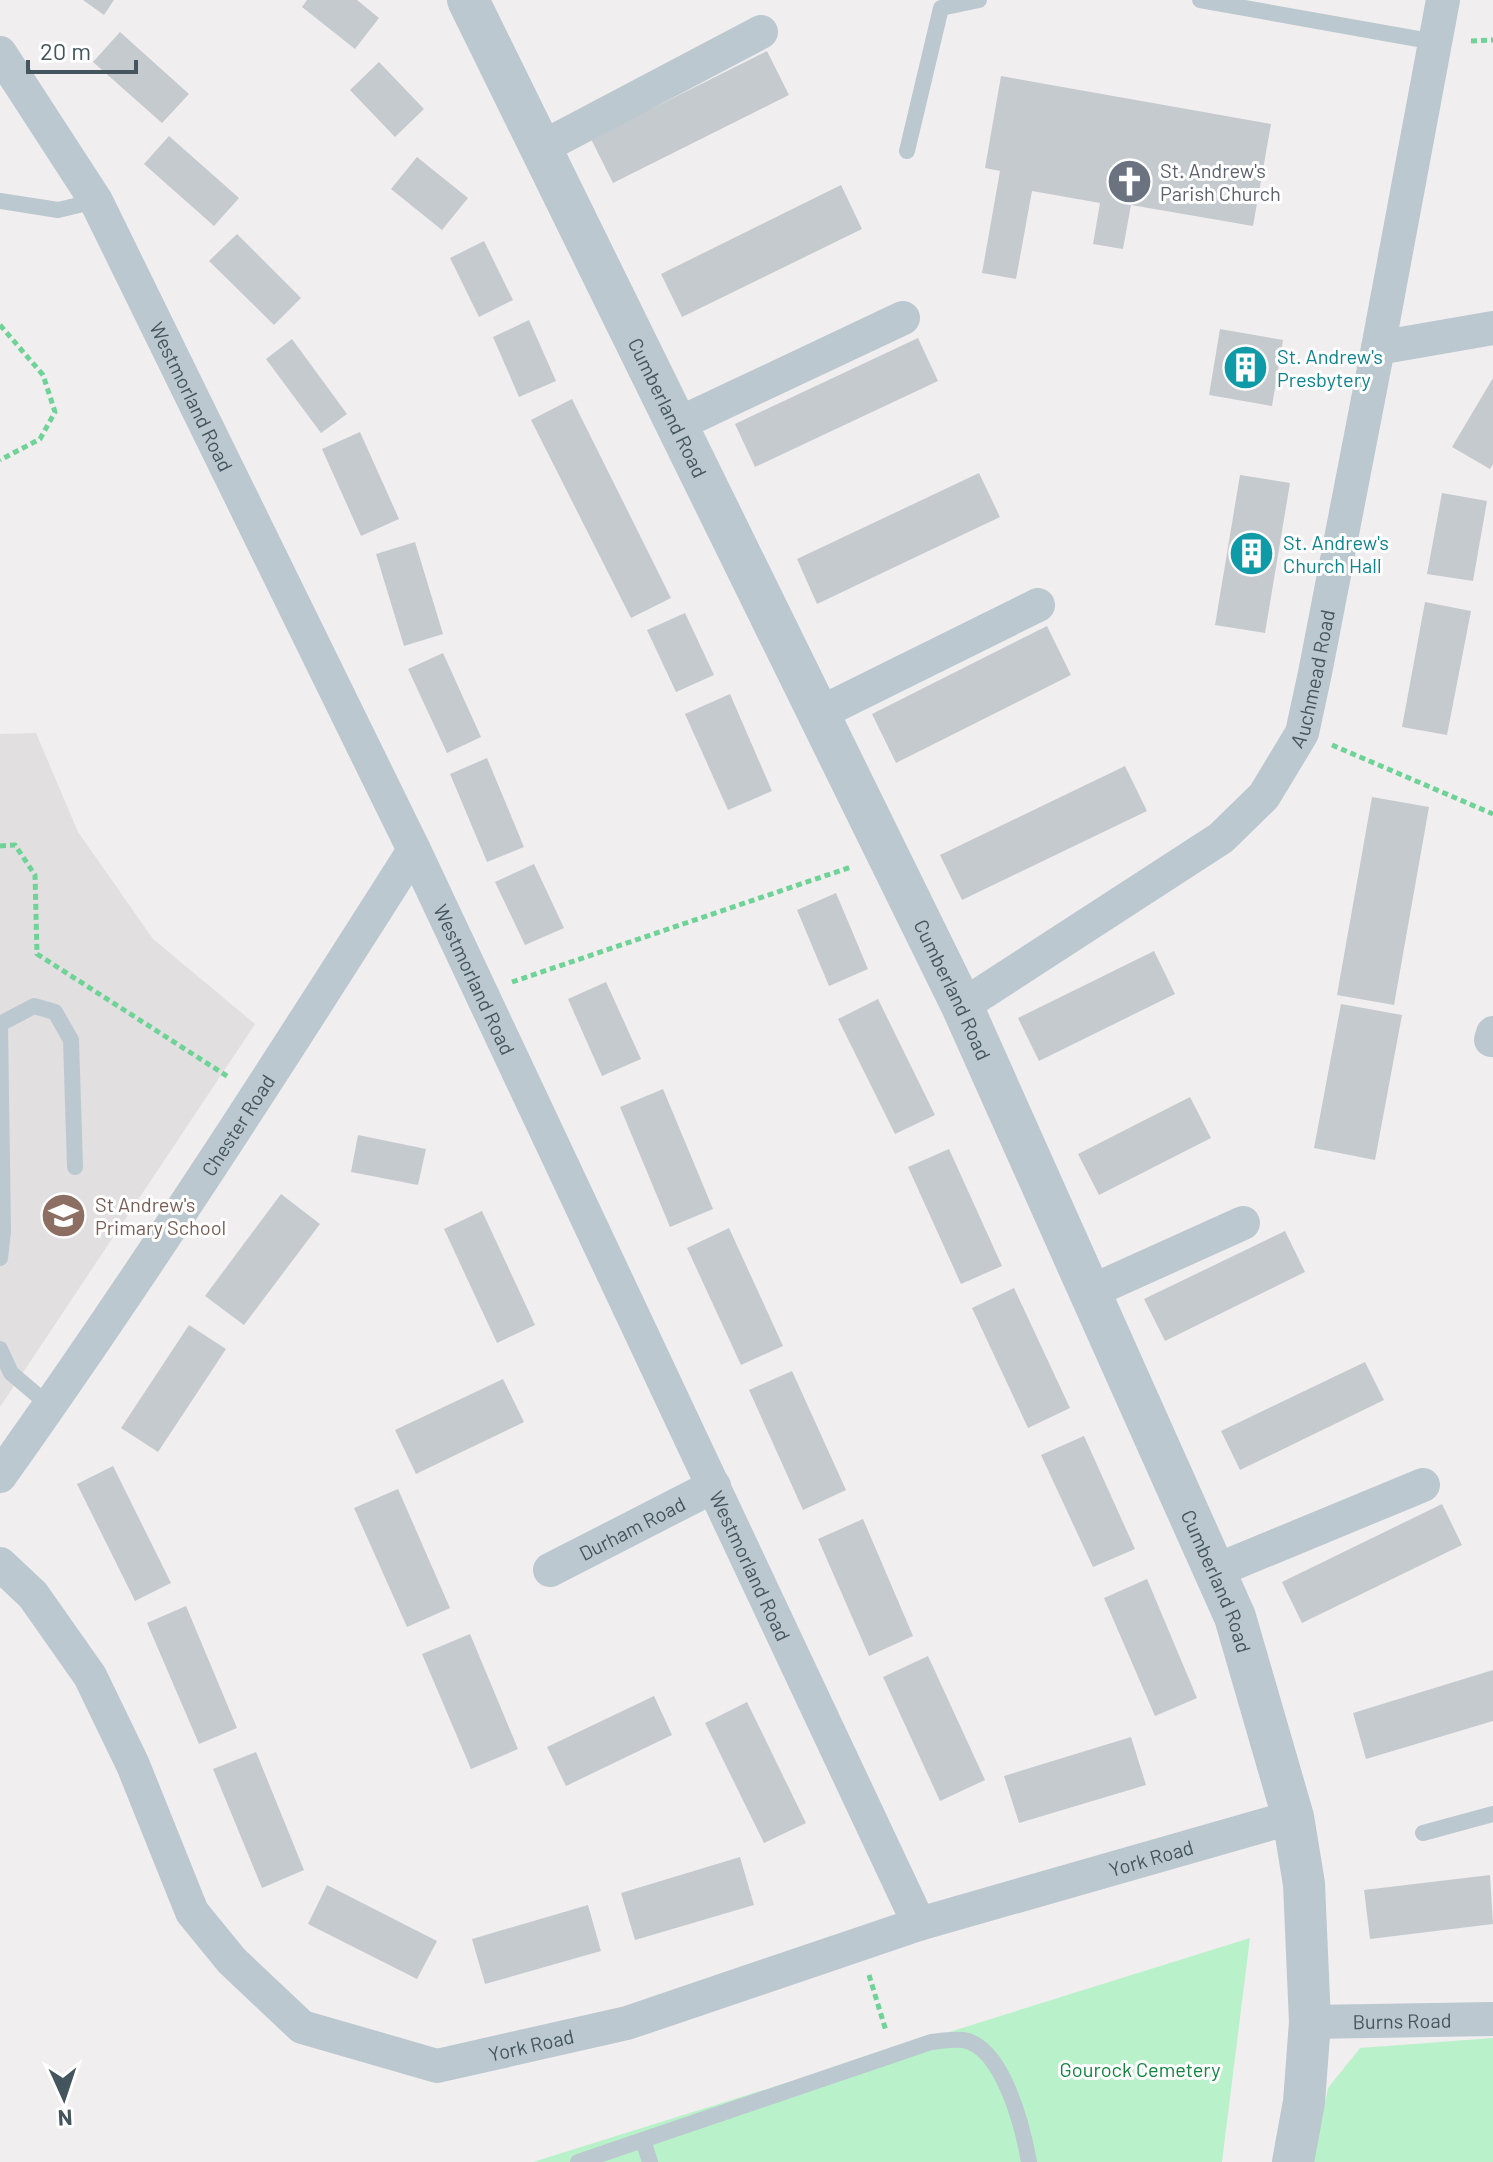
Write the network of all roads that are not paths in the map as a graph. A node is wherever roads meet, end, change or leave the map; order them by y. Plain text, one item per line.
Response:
1 (468, 0) edge
2 (979, 0) edge
3 (1200, 0) edge
4 (1443, 0) edge
5 (761, 32) dead end
6 (1435, 42) junction
7 (0, 53) edge
8 (541, 148) junction
9 (907, 151) dead end
10 (0, 201) edge
11 (96, 201) junction
12 (903, 318) dead end
13 (1493, 328) edge
14 (1378, 348) junction
15 (676, 425) junction
16 (1038, 605) dead end
17 (818, 714) junction
18 (414, 850) junction
19 (962, 1006) junction
20 (0, 1024) edge
21 (75, 1167) dead end
22 (2, 1195) edge
23 (1243, 1223) dead end
24 (0, 1258) edge
25 (1090, 1292) junction
26 (0, 1349) edge
27 (50, 1406) junction
28 (0, 1476) edge
29 (1423, 1485) dead end
30 (714, 1486) junction
31 (0, 1564) edge
32 (550, 1570) dead end
33 (1215, 1571) junction
34 (1493, 1814) edge
35 (1293, 1817) junction
36 (1423, 1833) dead end
37 (919, 1924) junction
38 (1493, 2019) edge
39 (1310, 2022) junction
40 (643, 2140) junction
41 (578, 2162) edge
42 (650, 2162) edge
43 (1029, 2162) edge
44 (1293, 2162) edge

1 - 8 street, Cumberland Road
2 - 9 lane
3 - 6 lane
4 - 6 street, Auchmead Road
5 - 8 street
6 - 14 street, Auchmead Road
7 - 11 street, Westmorland Road
8 - 15 street, Cumberland Road
10 - 11 lane
11 - 18 street, Westmorland Road
12 - 15 street
13 - 14 street
14 - 19 street, Auchmead Road
15 - 17 street, Cumberland Road
16 - 17 street
17 - 19 street, Cumberland Road
18 - 27 street, Chester Road
18 - 30 street, Westmorland Road
19 - 25 street, Cumberland Road
20 - 21 lane
20 - 22 lane
22 - 24 lane
23 - 25 street
25 - 33 street, Cumberland Road
26 - 27 lane
27 - 28 street, Chester Road
29 - 33 street
30 - 32 street, Durham Road
30 - 37 street, Westmorland Road
31 - 37 street, York Road
33 - 35 street, Cumberland Road
34 - 36 lane
35 - 37 street, York Road
35 - 39 street, Cumberland Road
38 - 39 street, Burns Road
39 - 44 street, Cumberland Road
40 - 41 lane
40 - 42 lane
40 - 43 lane

